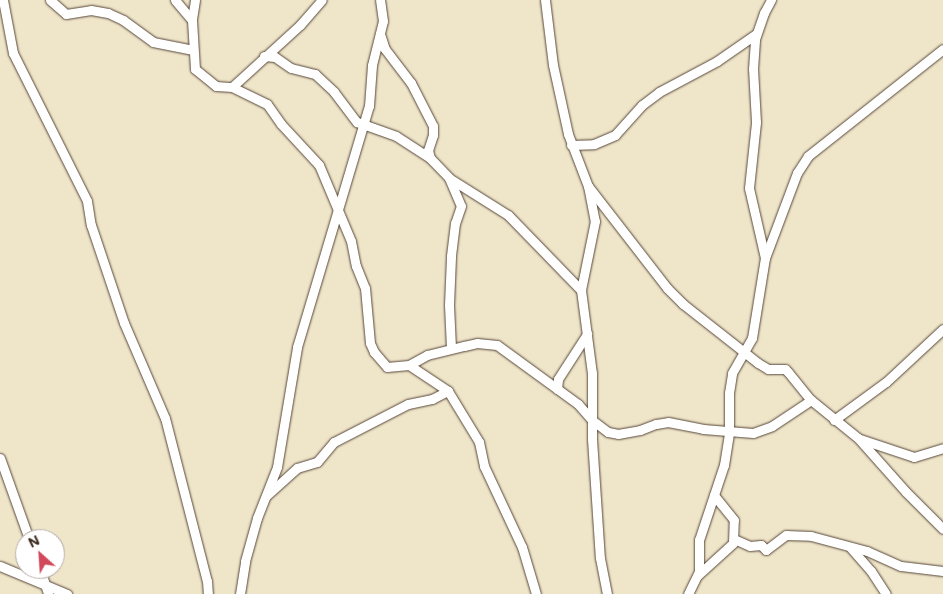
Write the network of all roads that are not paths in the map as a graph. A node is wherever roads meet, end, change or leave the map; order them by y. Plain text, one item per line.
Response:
1 (3, 0) edge
2 (50, 0) edge
3 (175, 0) edge
4 (195, 0) edge
5 (322, 0) edge
6 (380, 0) edge
7 (545, 0) edge
8 (771, 0) edge
9 (192, 20) junction
10 (380, 33) junction
11 (756, 34) junction
12 (376, 43) junction
13 (277, 46) junction
14 (385, 49) junction
15 (943, 49) edge
16 (193, 50) junction
17 (264, 56) junction
18 (282, 61) junction
19 (232, 87) junction
20 (363, 125) junction
21 (571, 145) junction
22 (430, 158) junction
23 (449, 178) junction
24 (588, 186) junction
25 (338, 206) junction
26 (765, 258) junction
27 (581, 290) junction
28 (943, 329) edge
29 (587, 334) junction
30 (450, 348) junction
31 (744, 353) junction
32 (409, 365) junction
33 (558, 379) junction
34 (546, 381) junction
35 (557, 389) junction
36 (448, 391) junction
37 (810, 400) junction
38 (592, 420) junction
39 (834, 420) junction
40 (729, 432) junction
41 (858, 438) junction
42 (943, 448) edge
43 (0, 458) edge
44 (714, 495) junction
45 (265, 498) junction
46 (25, 529) edge
47 (943, 529) edge
48 (734, 538) junction
49 (850, 547) junction
50 (0, 566) edge
51 (943, 570) edge
52 (696, 577) junction
53 (47, 590) edge
54 (67, 594) edge
55 (208, 594) edge
56 (240, 594) edge
57 (536, 594) edge
58 (607, 594) edge
59 (688, 594) edge
60 (886, 594) edge

1 - 55 street
2 - 16 street
3 - 9 street
4 - 9 street
5 - 13 street
6 - 10 street
7 - 21 street
8 - 11 street
9 - 16 street
10 - 12 street
10 - 14 street
11 - 21 street
11 - 26 street
12 - 14 street
12 - 20 street
13 - 17 street
13 - 18 street
14 - 22 street
15 - 26 street
16 - 19 street
17 - 18 street
17 - 19 street
18 - 20 street
19 - 25 street
20 - 22 street
20 - 25 street
21 - 24 street
22 - 23 street
23 - 27 street
23 - 30 street
24 - 27 street
24 - 31 street
25 - 32 street
25 - 45 street
26 - 31 street
27 - 29 street
28 - 39 street
29 - 33 street
29 - 38 street
30 - 32 street
30 - 34 street
31 - 37 street
31 - 40 street
32 - 36 street
33 - 34 street
33 - 35 street
34 - 35 street
35 - 38 street
36 - 45 street
36 - 57 street
37 - 39 street
37 - 40 street
38 - 40 street
38 - 58 street
39 - 41 street
40 - 44 street
41 - 42 street
41 - 47 street
43 - 46 street
44 - 48 street
44 - 52 street
45 - 56 street
48 - 49 street
48 - 52 street
49 - 51 street
49 - 60 street
50 - 53 street
52 - 59 street
53 - 54 street

